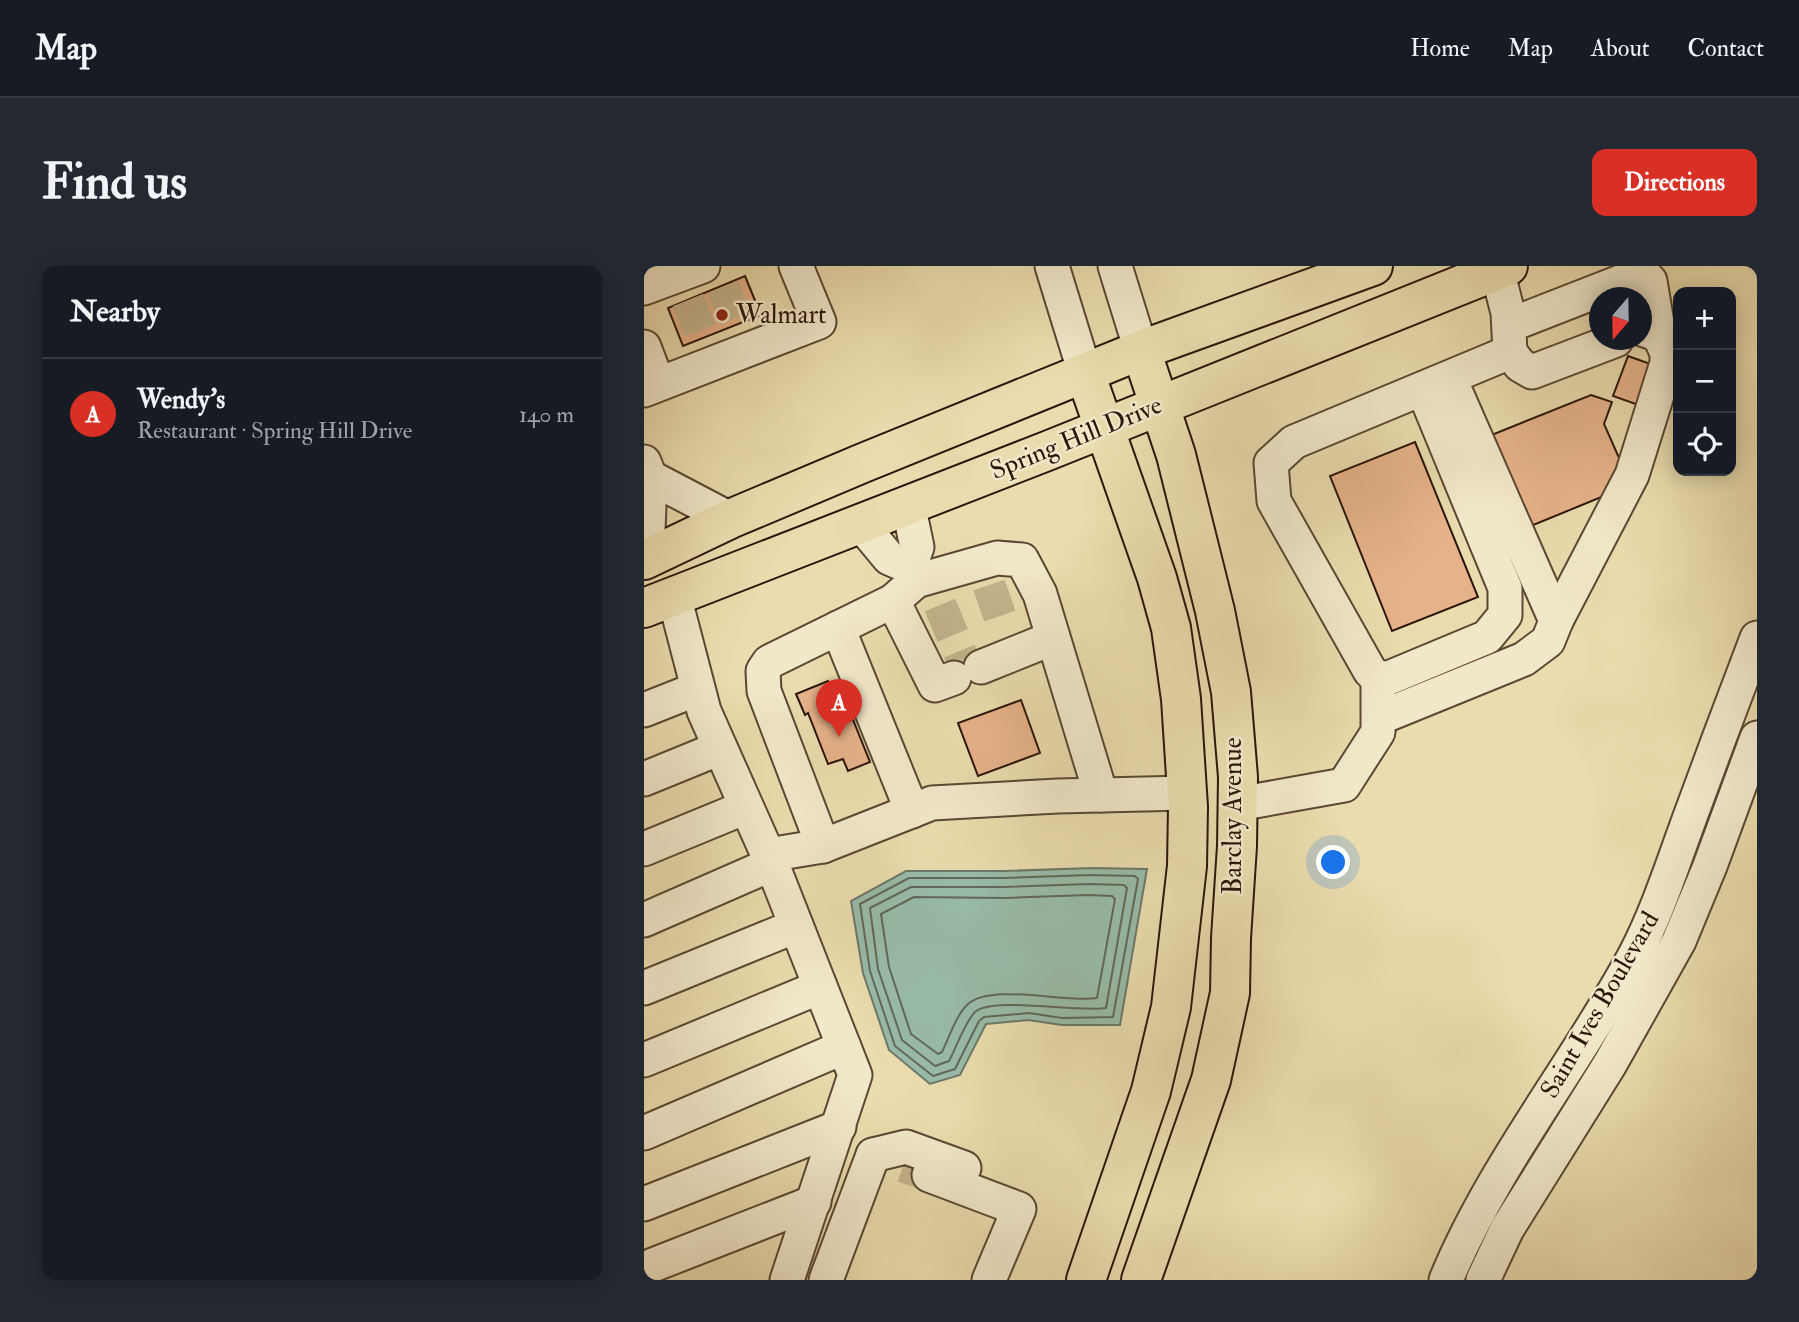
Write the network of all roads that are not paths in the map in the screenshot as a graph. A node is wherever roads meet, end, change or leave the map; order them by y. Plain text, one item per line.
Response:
1 (796, 266) edge
2 (1052, 266) edge
3 (1115, 266) edge
4 (1373, 266) edge
5 (1503, 268) edge
6 (701, 279) edge
7 (1613, 287) edge
8 (1650, 287) edge
9 (644, 288) edge
10 (1589, 299) edge
11 (1652, 333) edge
12 (1510, 338) junction
13 (644, 347) edge
14 (1590, 350) edge
15 (1141, 351) junction
16 (1084, 373) junction
17 (1436, 384) junction
18 (651, 387) edge
19 (1159, 405) junction
20 (1103, 427) junction
21 (647, 470) edge
22 (908, 505) junction
23 (730, 519) junction
24 (859, 523) junction
25 (645, 559) edge
26 (918, 586) junction
27 (659, 602) edge
28 (1556, 621) junction
29 (838, 628) junction
30 (1053, 638) junction
31 (1757, 638) edge
32 (1378, 679) junction
33 (697, 689) junction
34 (644, 710) edge
35 (1379, 718) junction
36 (1757, 738) edge
37 (720, 748) junction
38 (644, 779) edge
39 (1187, 793) junction
40 (1101, 795) junction
41 (1238, 804) junction
42 (746, 807) junction
43 (912, 811) junction
44 (823, 846) junction
45 (644, 849) edge
46 (770, 860) junction
47 (1660, 899) junction
48 (1691, 912) junction
49 (644, 920) edge
50 (796, 926) junction
51 (820, 987) junction
52 (644, 988) edge
53 (844, 1047) junction
54 (644, 1060) edge
55 (644, 1133) edge
56 (837, 1134) junction
57 (902, 1165) junction
58 (814, 1202) junction
59 (644, 1204) edge
60 (1008, 1205) junction
61 (659, 1271) edge
62 (797, 1277) edge
63 (826, 1280) edge
64 (989, 1280) edge
65 (1086, 1280) edge
66 (1141, 1280) edge
67 (1446, 1280) edge
68 (1483, 1280) edge

1 - 18 street
2 - 16 street
3 - 15 street
4 - 15 main road
5 - 12 street
5 - 19 main road, Spring Hill Drive
6 - 9 street
7 - 8 street
10 - 12 street
11 - 28 street
12 - 14 street
12 - 17 street
13 - 18 street
15 - 16 main road
15 - 19 main road, Barclay Avenue
16 - 20 main road, Barclay Avenue
16 - 23 main road
17 - 28 street
17 - 32 street
17 - 32 street
19 - 20 main road, Spring Hill Drive
19 - 41 main road, Barclay Avenue
20 - 22 main road, Spring Hill Drive
20 - 39 main road, Barclay Avenue
21 - 23 street
21 - 25 street
22 - 24 main road, Spring Hill Drive
22 - 26 street
23 - 25 main road
24 - 26 street
24 - 27 main road, Spring Hill Drive
26 - 29 street
26 - 30 street
26 - 30 street
27 - 33 street
28 - 35 street
29 - 43 street
29 - 44 street
30 - 40 street
31 - 47 street, Saint Ives Boulevard
32 - 35 street
33 - 34 street
33 - 37 street
35 - 41 street
36 - 48 street, Saint Ives Boulevard
37 - 38 street
37 - 42 street
39 - 40 street
39 - 65 main road, Barclay Avenue
40 - 43 street
41 - 66 main road, Barclay Avenue
42 - 45 street
42 - 46 street
43 - 44 street
44 - 46 street
46 - 49 street
46 - 50 street
47 - 48 street
47 - 67 street, Saint Ives Boulevard
48 - 68 street, Saint Ives Boulevard
50 - 51 street
50 - 52 street
51 - 53 street
51 - 54 street
53 - 55 street
53 - 56 street
56 - 57 street
56 - 58 street
56 - 59 street
57 - 60 street
57 - 60 street
57 - 63 street
58 - 61 street
58 - 62 street
60 - 64 street

